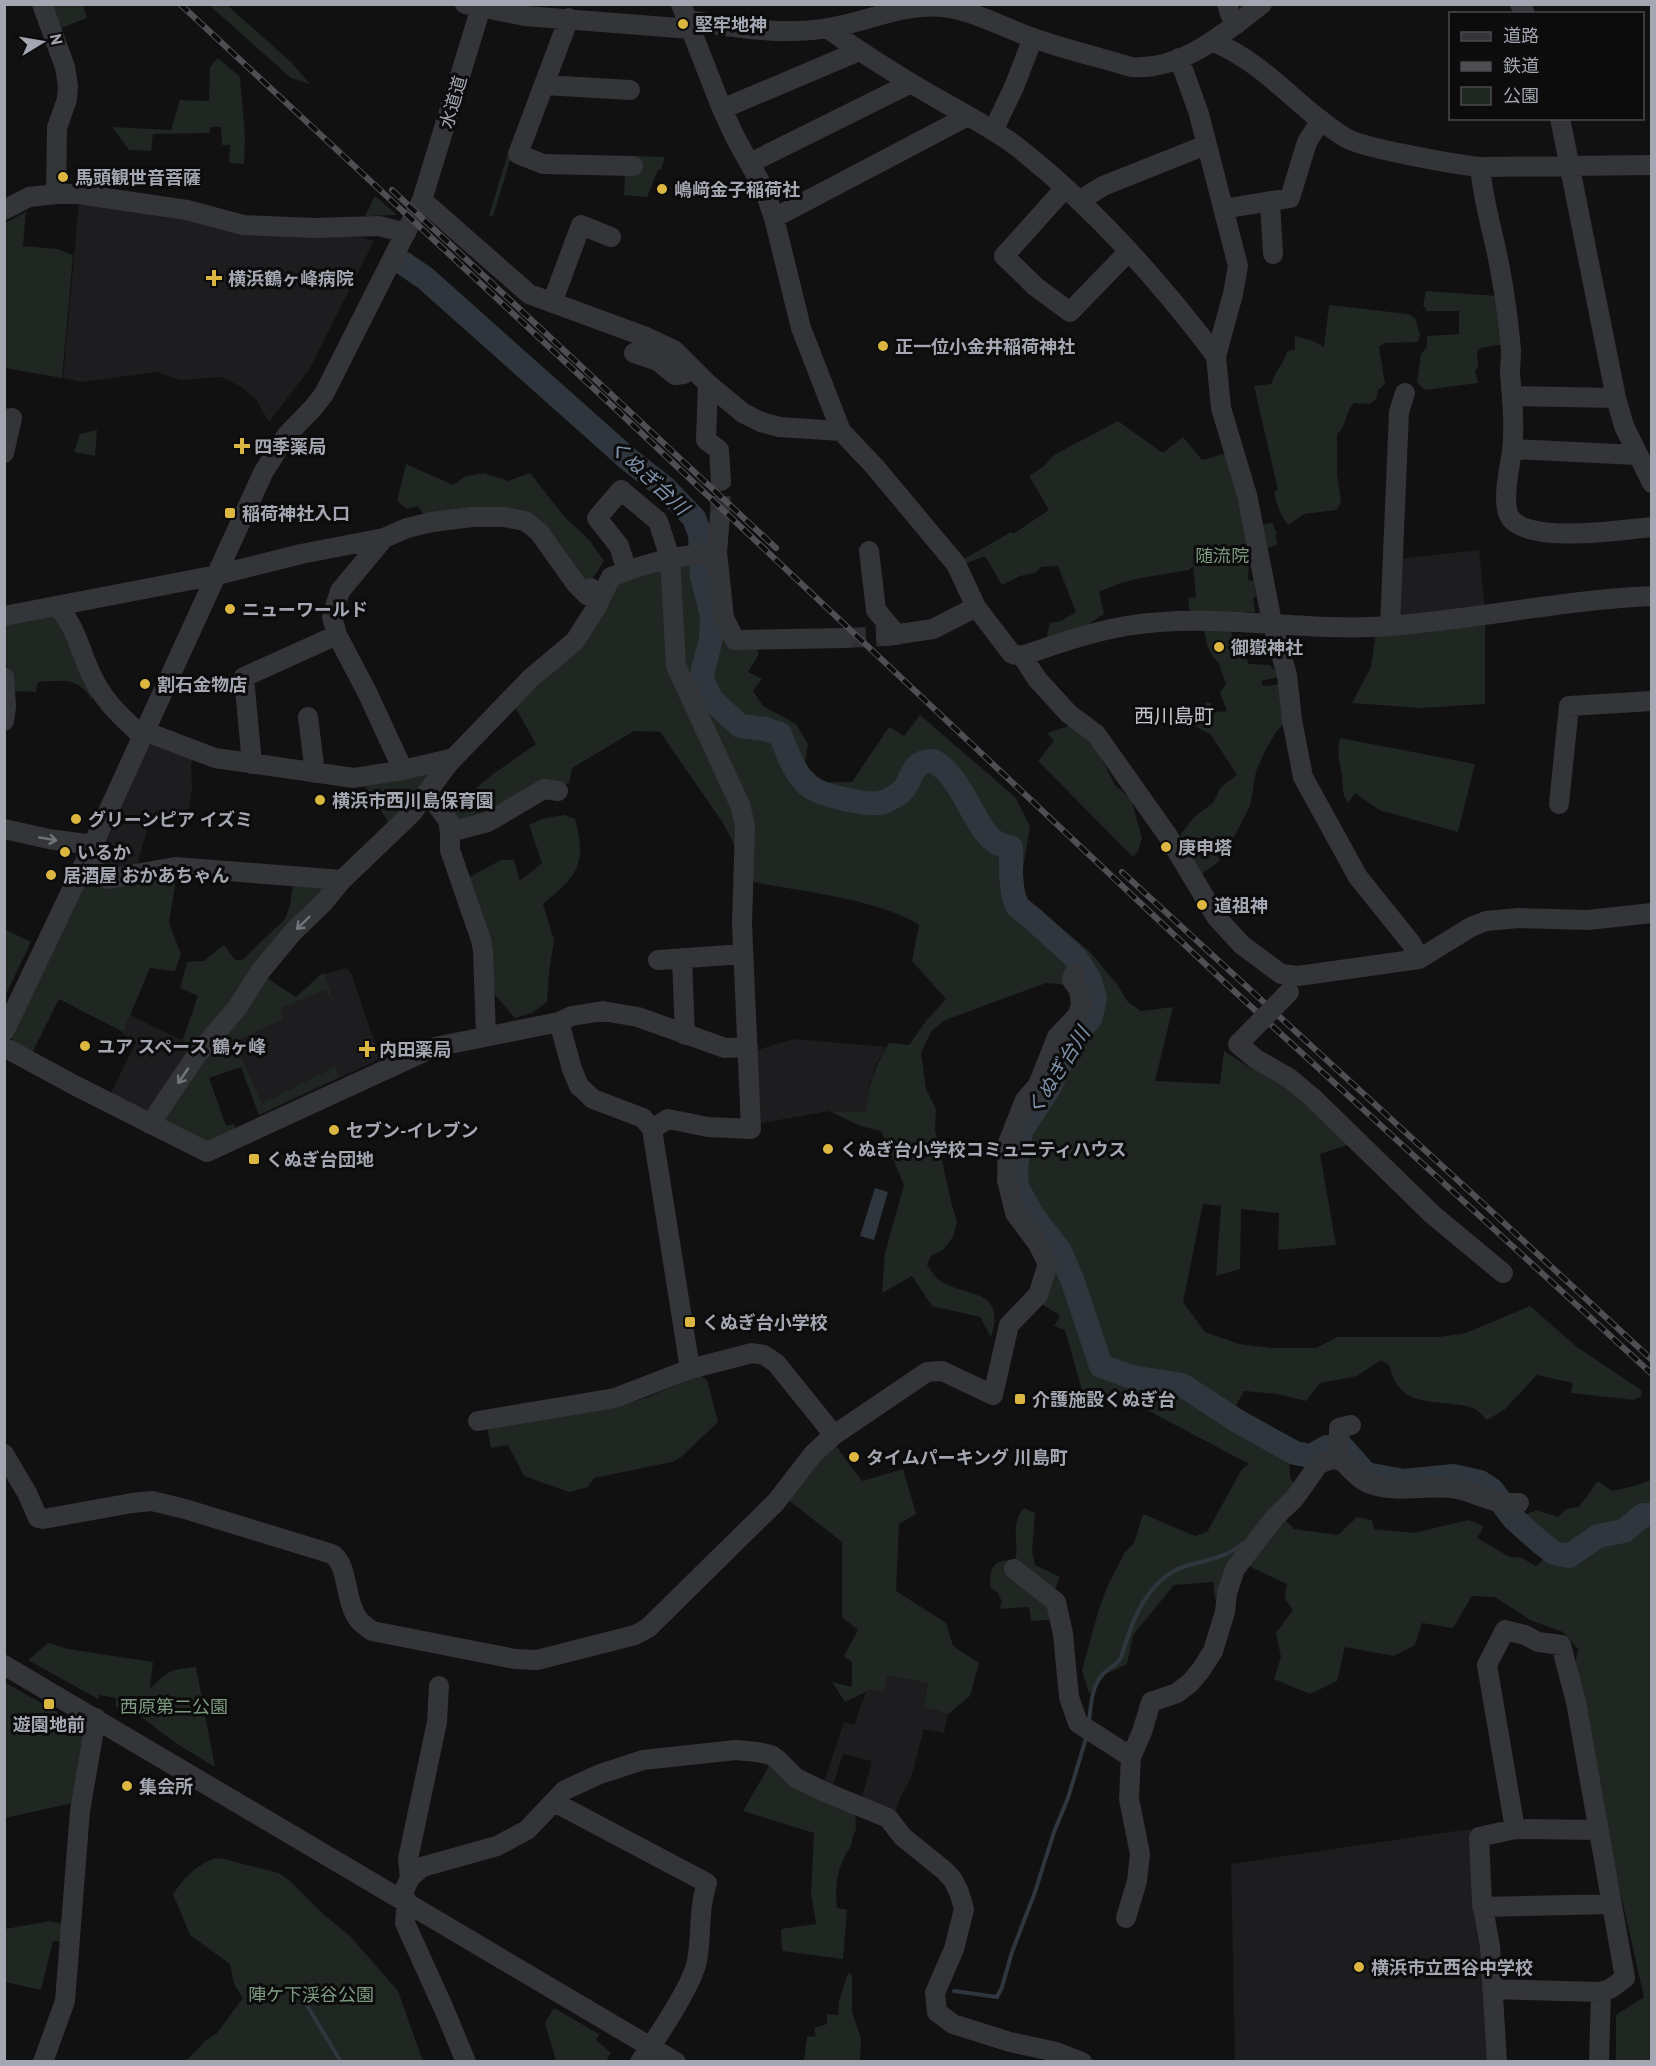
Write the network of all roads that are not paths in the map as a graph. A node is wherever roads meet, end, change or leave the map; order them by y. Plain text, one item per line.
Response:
1 (42, 4) edge
2 (1227, 4) edge
3 (1262, 4) edge
4 (476, 6) edge
5 (945, 6) edge
6 (568, 18) junction
7 (686, 18) edge
8 (1237, 24) junction
9 (827, 28) junction
10 (1033, 38) junction
11 (1214, 42) junction
12 (859, 51) junction
13 (1179, 58) junction
14 (911, 83) junction
15 (544, 85) junction
16 (630, 90) dead end
17 (722, 109) junction
18 (968, 116) junction
19 (1321, 120) junction
20 (1560, 120) edge
21 (993, 131) junction
22 (1206, 145) junction
23 (750, 164) junction
24 (1570, 165) junction
25 (1652, 165) edge
26 (633, 166) dead end
27 (1480, 167) junction
28 (56, 194) junction
29 (1072, 194) junction
30 (422, 200) junction
31 (1270, 201) junction
32 (1223, 209) junction
33 (4, 210) edge
34 (774, 218) junction
35 (406, 233) junction
36 (611, 237) dead end
37 (1129, 250) junction
38 (1273, 254) dead end
39 (552, 303) junction
40 (634, 353) dead end
41 (1216, 356) junction
42 (691, 367) junction
43 (708, 384) junction
44 (1405, 393) dead end
45 (1513, 396) junction
46 (1616, 398) junction
47 (4, 419) edge
48 (841, 431) junction
49 (1512, 449) junction
50 (4, 453) edge
51 (1637, 455) junction
52 (721, 481) tunnel mouth
53 (1652, 483) edge
54 (720, 516) tunnel mouth
55 (1652, 527) edge
56 (384, 538) junction
57 (869, 551) dead end
58 (706, 553) junction
59 (670, 558) junction
60 (217, 575) junction
61 (607, 578) junction
62 (1652, 596) edge
63 (57, 606) junction
64 (976, 607) junction
65 (4, 615) edge
66 (1272, 622) junction
67 (1390, 626) junction
68 (337, 635) junction
69 (846, 638) tunnel mouth
70 (1022, 656) junction
71 (4, 677) edge
72 (1652, 701) edge
73 (308, 717) dead end
74 (4, 721) edge
75 (143, 734) junction
76 (454, 758) junction
77 (252, 764) junction
78 (403, 770) junction
79 (315, 773) junction
80 (558, 791) dead end
81 (428, 792) junction
82 (1559, 804) dead end
83 (4, 830) edge
84 (450, 832) junction
85 (89, 853) junction
86 (342, 880) junction
87 (1652, 913) edge
88 (743, 954) junction
89 (682, 958) junction
90 (1419, 959) junction
91 (658, 960) dead end
92 (1074, 974) dead end
93 (1294, 984) junction
94 (559, 1022) junction
95 (4, 1032) edge
96 (685, 1035) junction
97 (486, 1036) junction
98 (4, 1047) edge
99 (748, 1047) junction
100 (150, 1124) junction
101 (652, 1129) junction
102 (1503, 1273) dead end
103 (690, 1369) junction
104 (478, 1420) dead end
105 (834, 1435) junction
106 (4, 1454) edge
107 (1519, 1503) dead end
108 (1014, 1569) dead end
109 (4, 1665) edge
110 (439, 1686) dead end
111 (96, 1718) junction
112 (1131, 1757) junction
113 (554, 1802) junction
114 (1515, 1829) junction
115 (1599, 1830) junction
116 (410, 1878) junction
117 (404, 1899) junction
118 (1612, 1904) junction
119 (1482, 1907) junction
120 (1126, 1918) dead end
121 (1492, 1989) junction
122 (1601, 1992) junction
123 (646, 2054) edge
124 (43, 2061) edge
125 (466, 2061) edge
126 (676, 2061) edge
127 (1082, 2061) edge
128 (1497, 2061) edge
129 (1599, 2061) edge

1 - 28 street
2 - 8 street
3 - 8 street
4 - 6 street
4 - 30 street, 水道道
5 - 9 street
5 - 10 street
6 - 7 street
6 - 15 street
7 - 9 street
7 - 17 street
8 - 11 street
9 - 12 street
10 - 13 street
10 - 21 street
11 - 13 street
11 - 19 street
12 - 14 street
12 - 17 street
13 - 22 street
14 - 18 street
14 - 23 street
15 - 16 street
15 - 26 street
17 - 23 street
18 - 21 street
18 - 34 street
19 - 27 street
19 - 31 street
20 - 24 street
21 - 29 street
22 - 29 street
22 - 32 street
23 - 34 street
24 - 25 street
24 - 27 street
24 - 46 street
27 - 45 street
28 - 33 street
28 - 35 street
29 - 37 street
29 - 37 street
30 - 35 street, 水道道
30 - 39 street
31 - 32 street
31 - 38 street
32 - 41 street
34 - 48 street
35 - 60 street, 水道道
36 - 39 street
37 - 41 street
39 - 42 street
40 - 42 street
41 - 66 street
42 - 43 street
43 - 48 street
43 - 52 street
44 - 67 street
45 - 46 street
45 - 49 street
46 - 51 street
47 - 50 street
48 - 64 street
49 - 51 street
49 - 55 street
51 - 53 street
54 - 58 street
56 - 60 street
56 - 61 street
56 - 68 street
57 - 64 street
58 - 59 street
58 - 69 street
59 - 61 street
59 - 61 street
59 - 88 street
60 - 63 street
60 - 75 street, 水道道
61 - 76 street
62 - 67 street
63 - 65 street
63 - 75 street
64 - 70 street
66 - 67 street
66 - 70 street
66 - 90 street
68 - 77 street
68 - 78 street
70 - 93 street
71 - 74 street
72 - 82 street
73 - 79 street
75 - 77 street
75 - 85 street, 水道道
76 - 78 street
76 - 81 street
77 - 79 street
78 - 79 street
80 - 84 street
81 - 84 street
81 - 86 street
83 -> 85 street
84 - 97 street
85 - 86 street
85 - 95 street, 水道道
86 -> 100 street
87 - 90 street
88 - 89 street
88 - 99 street
89 - 91 street
89 - 96 street
90 - 93 street
92 - 105 street
93 - 102 street, bridge
94 - 96 street
94 - 97 street
94 - 101 street
96 - 99 street
97 - 100 street
98 - 100 street
99 - 101 street
101 - 103 street
103 - 104 street
103 - 105 street
105 - 106 street
107 - 112 street
108 - 112 street
109 - 111 street
110 - 116 street
111 - 117 street
111 - 124 street
112 - 120 street
113 - 116 street
113 - 123 street
113 - 127 street
114 - 115 street
114 - 115 street
114 - 119 street
115 - 118 street
116 - 117 street
117 - 123 street
117 - 125 street
118 - 119 street
118 - 122 street
119 - 121 street
121 - 122 street
121 - 128 street
122 - 129 street
123 - 126 street

